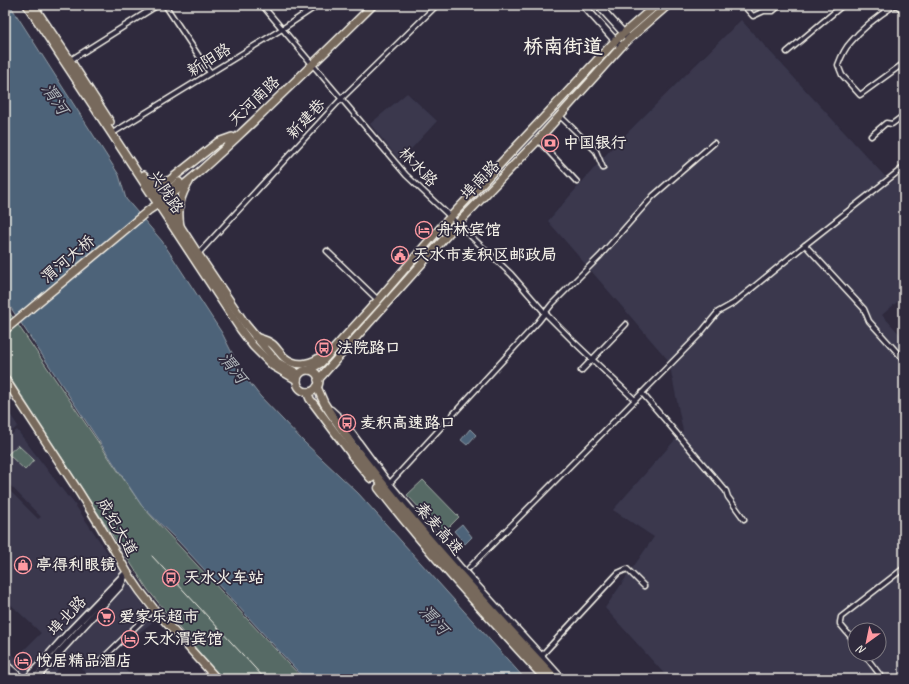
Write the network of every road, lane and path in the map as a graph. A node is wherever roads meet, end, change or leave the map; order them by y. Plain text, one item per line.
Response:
1 (27, 5) edge
2 (33, 5) edge
3 (158, 5) edge
4 (165, 5) edge
5 (262, 5) edge
6 (318, 5) edge
7 (367, 5) edge
8 (372, 5) edge
9 (437, 5) edge
10 (583, 5) edge
11 (598, 5) edge
12 (656, 5) edge
13 (668, 5) edge
14 (743, 5) edge
15 (766, 5) edge
16 (780, 5) edge
17 (843, 5) edge
18 (894, 6) edge
19 (764, 10) junction
20 (904, 11) edge
21 (282, 29) junction
22 (624, 33) junction
23 (629, 39) junction
24 (615, 41) junction
25 (620, 48) junction
26 (787, 52) dead end
27 (68, 62) junction
28 (312, 63) junction
29 (904, 63) edge
30 (210, 73) junction
31 (341, 99) junction
32 (904, 115) edge
33 (560, 116) junction
34 (113, 133) junction
35 (871, 136) dead end
36 (232, 137) junction
37 (538, 140) junction
38 (714, 143) dead end
39 (904, 166) edge
40 (603, 168) dead end
41 (192, 177) junction
42 (146, 178) junction
43 (577, 182) dead end
44 (159, 201) junction
45 (147, 208) junction
46 (451, 217) junction
47 (458, 223) junction
48 (180, 226) junction
49 (805, 245) junction
50 (327, 251) dead end
51 (198, 254) junction
52 (378, 300) junction
53 (545, 313) junction
54 (5, 324) edge
55 (626, 324) dead end
56 (5, 330) edge
57 (346, 335) junction
58 (255, 336) junction
59 (326, 357) junction
60 (592, 360) junction
61 (904, 360) edge
62 (333, 363) junction
63 (309, 370) junction
64 (581, 371) dead end
65 (298, 377) junction
66 (5, 378) edge
67 (318, 383) junction
68 (13, 390) junction
69 (307, 392) junction
70 (5, 393) edge
71 (642, 393) junction
72 (635, 400) junction
73 (324, 403) junction
74 (355, 454) junction
75 (389, 484) junction
76 (744, 519) dead end
77 (469, 568) dead end
78 (904, 568) edge
79 (127, 572) junction
80 (644, 586) dead end
81 (154, 609) junction
82 (847, 632) edge
83 (541, 656) junction
84 (100, 661) dead end
85 (870, 662) edge
86 (5, 664) edge
87 (5, 670) edge
88 (15, 679) edge
89 (22, 679) edge
90 (27, 679) edge
91 (35, 679) edge
92 (217, 679) edge
93 (546, 679) edge
94 (555, 679) edge
95 (562, 679) edge
96 (883, 679) edge

1 - 27 main road, 兴陇路
2 - 27 main road, 兴陇路
3 - 27 street
4 - 30 street
5 - 21 street, 林水路
6 - 21 street, 新阳路
7 - 28 main road, 天河南路
8 - 28 main road, 天河南路
9 - 31 street, 新建巷
10 - 24 main road
11 - 22 main road
12 - 22 main road, 埠南路
13 - 23 main road, 埠南路
14 - 19 street
15 - 19 street
16 - 19 street
17 - 26 street
18 - 20 street
18 - 29 street
21 - 28 street, 林水路
21 - 30 street, 新阳路
22 - 23 main road
22 - 24 main road, 埠南路
23 - 25 main road, 埠南路
24 - 25 main road
24 - 46 main road, 埠南路
25 - 33 main road, 埠南路
27 - 34 main road, 兴陇路
28 - 31 street, 林水路
28 - 36 main road, 天河南路
28 - 41 main road, 天河南路
30 - 34 street, 新阳路
31 - 46 street, 林水路
31 - 51 street, 新建巷
32 - 35 street
33 - 37 main road, 埠南路
33 - 40 street
34 - 42 main road, 兴陇路
34 - 44 main road, 兴陇路
36 - 42 main road
36 - 44 main road, 天河南路
37 - 43 street
37 - 47 main road, 埠南路
38 - 53 street
39 - 49 street
41 - 44 main road, 天河南路
41 - 48 main road
42 - 44 main road, 兴陇路
44 - 45 main road, 天河南路
44 - 48 main road, 兴陇路
44 - 65 main road, 兴陇路
45 - 54 main road, 渭河大桥
45 - 56 main road, 渭河大桥
46 - 47 street, 林水路
46 - 52 main road, 埠南路
47 - 53 street, 林水路
47 - 62 main road, 埠南路
48 - 51 main road, 兴陇路
49 - 61 street
49 - 71 street
50 - 52 street
51 - 58 main road, 兴陇路
52 - 57 main road, 埠南路
53 - 60 street, 林水路
53 - 75 street
55 - 60 street
57 - 58 main road
57 - 59 main road, 埠南路
58 - 65 main road, 兴陇路
59 - 62 main road
59 - 63 main road, 埠南路
60 - 64 street
60 - 72 street, 林水路
62 - 67 main road, 埠南路
63 - 65 main road
63 - 67 main road
65 - 69 main road
66 - 68 main road, 成纪大道
67 - 69 main road
67 - 73 main road, 秦麦高速
68 - 70 main road
68 - 79 main road, 成纪大道
69 - 74 main road, 秦麦高速
71 - 72 street
71 - 76 street
72 - 77 street
73 - 74 main road, 秦麦高速
73 - 75 main road
74 - 93 highway, 秦麦高速
74 - 94 highway, 秦麦高速
75 - 83 main road
78 - 82 street
79 - 81 main road, 成纪大道
79 - 90 main road, 埠北路
79 - 91 main road
80 - 83 street
81 - 84 street
81 - 92 main road, 成纪大道
83 - 95 main road
85 - 96 street
86 - 89 main road
87 - 88 main road

